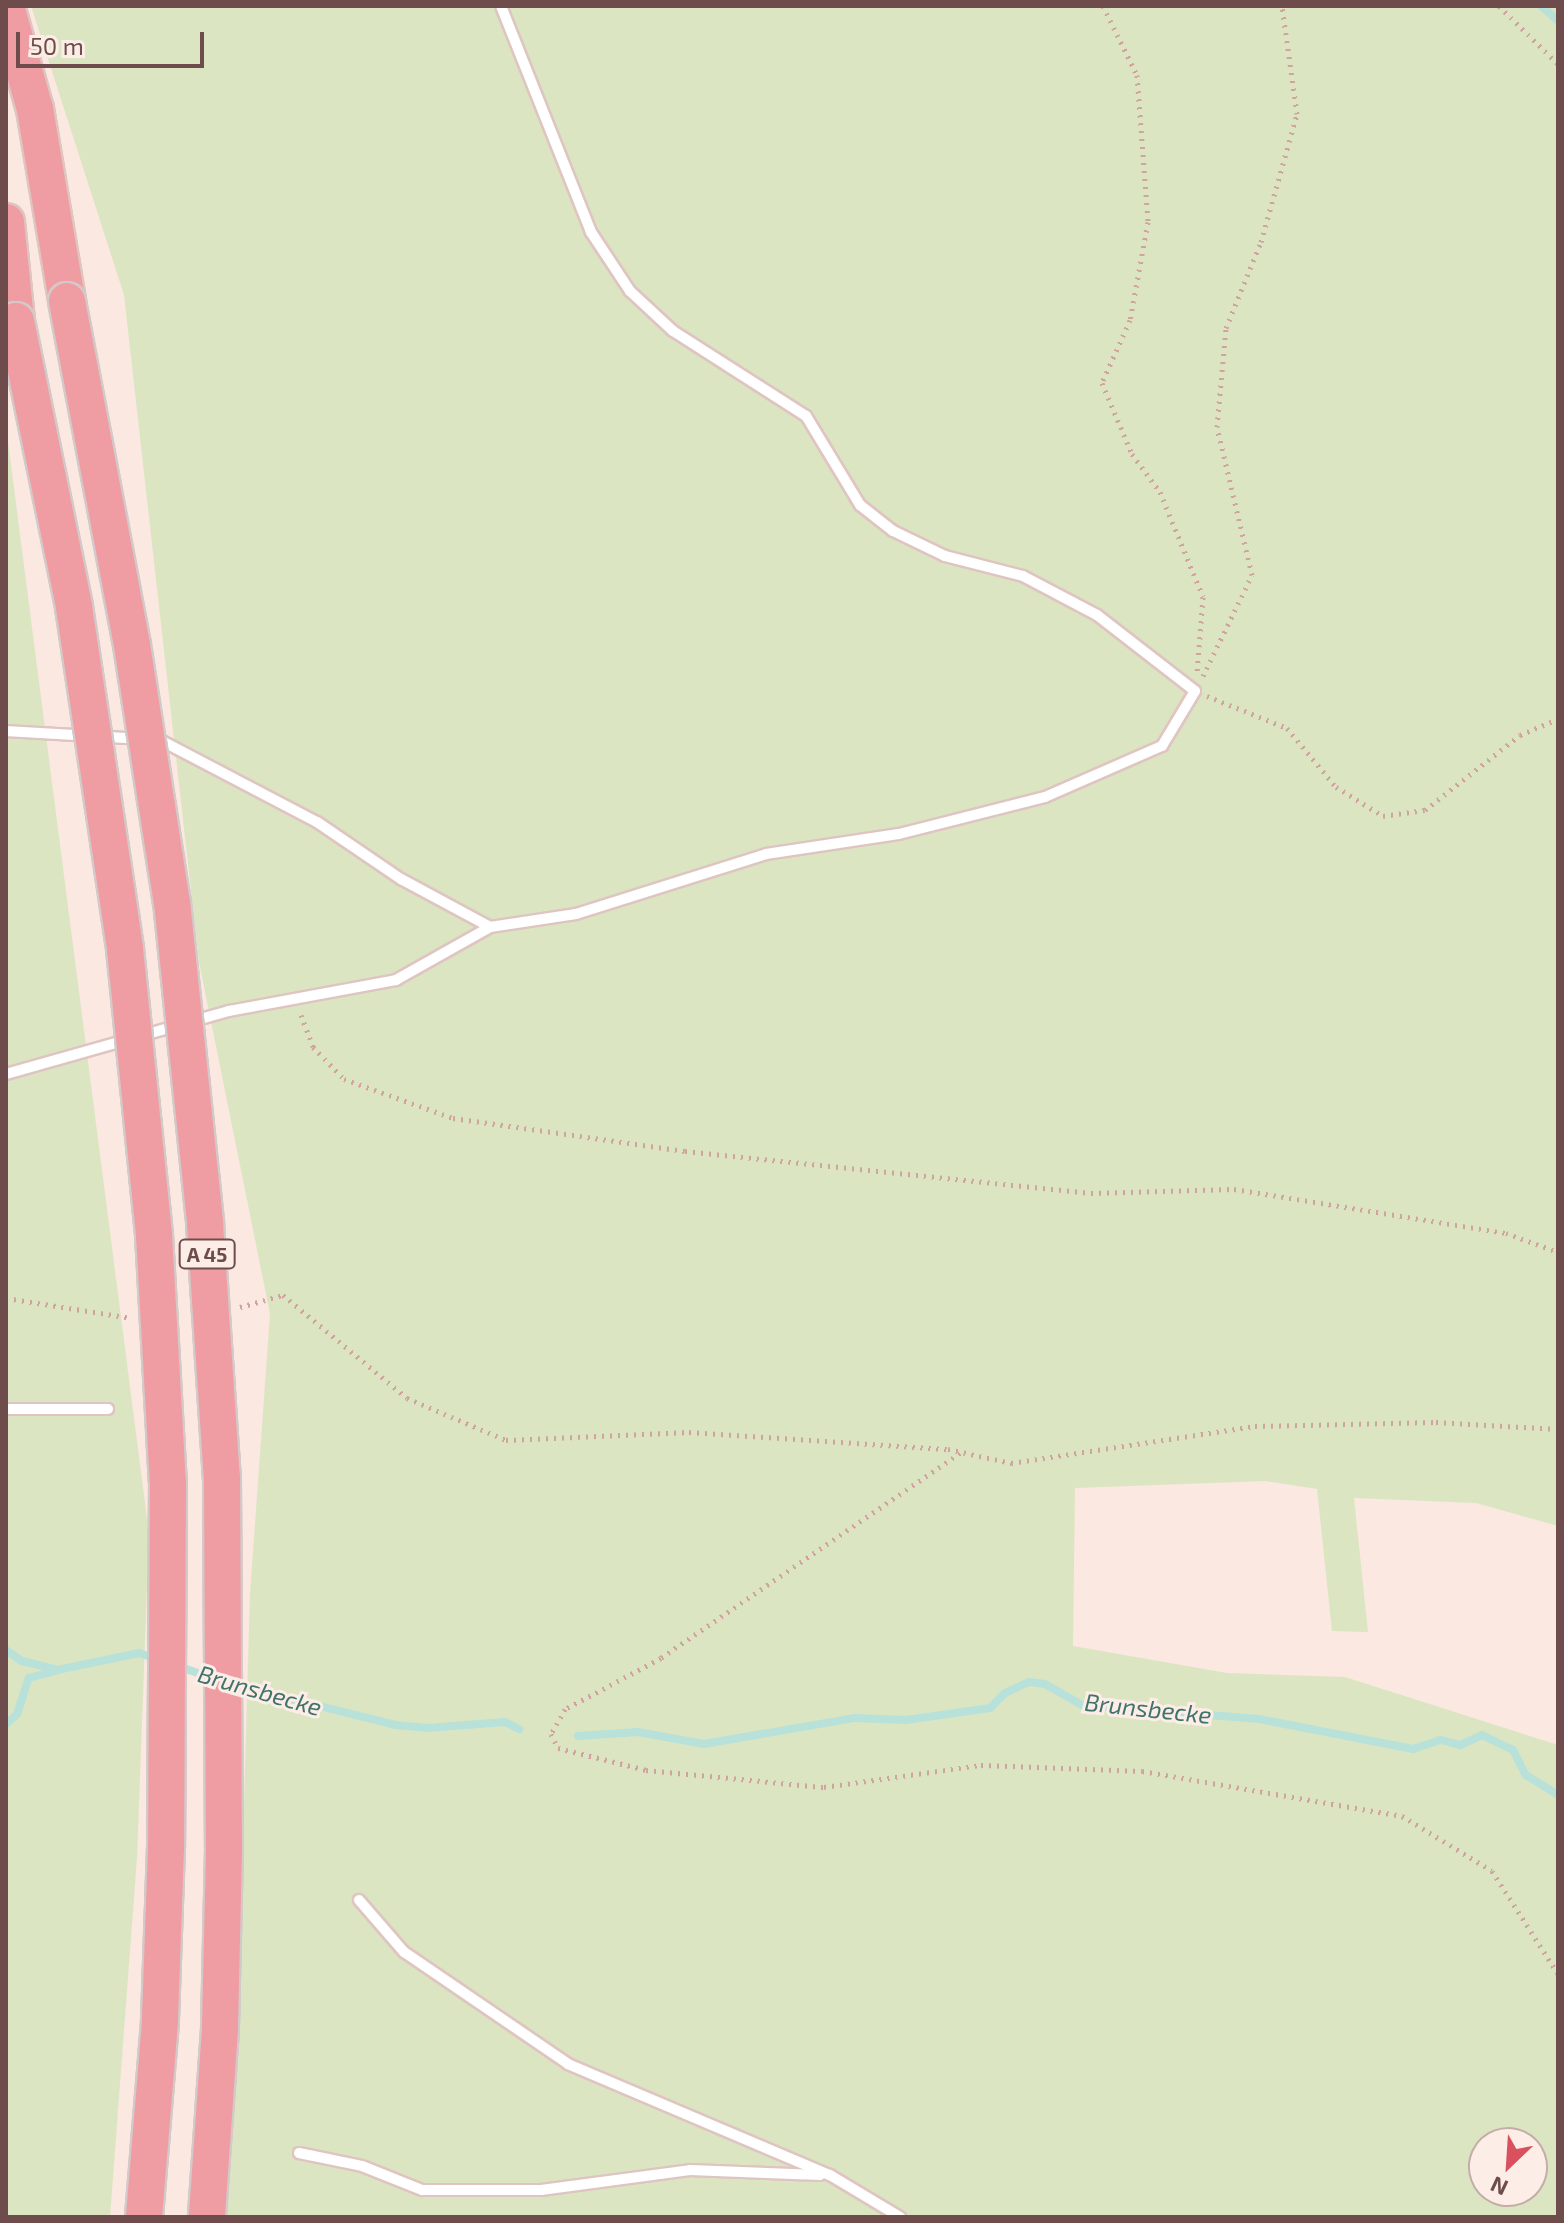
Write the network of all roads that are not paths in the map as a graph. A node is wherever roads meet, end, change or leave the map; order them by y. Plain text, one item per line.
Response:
1 (6, 6) edge
2 (501, 6) edge
3 (6, 222) edge
4 (6, 731) edge
5 (490, 927) junction
6 (6, 1074) edge
7 (6, 1409) edge
8 (108, 1409) dead end
9 (359, 1900) dead end
10 (299, 2153) dead end
11 (830, 2175) junction
12 (144, 2217) edge
13 (207, 2217) edge
14 (900, 2217) edge

1 - 13 highway, A 45, bridge
2 - 5 lane
3 - 12 highway, A 45, bridge
4 - 5 lane
5 - 6 lane
7 - 8 lane
9 - 11 lane
10 - 11 lane
11 - 14 lane

